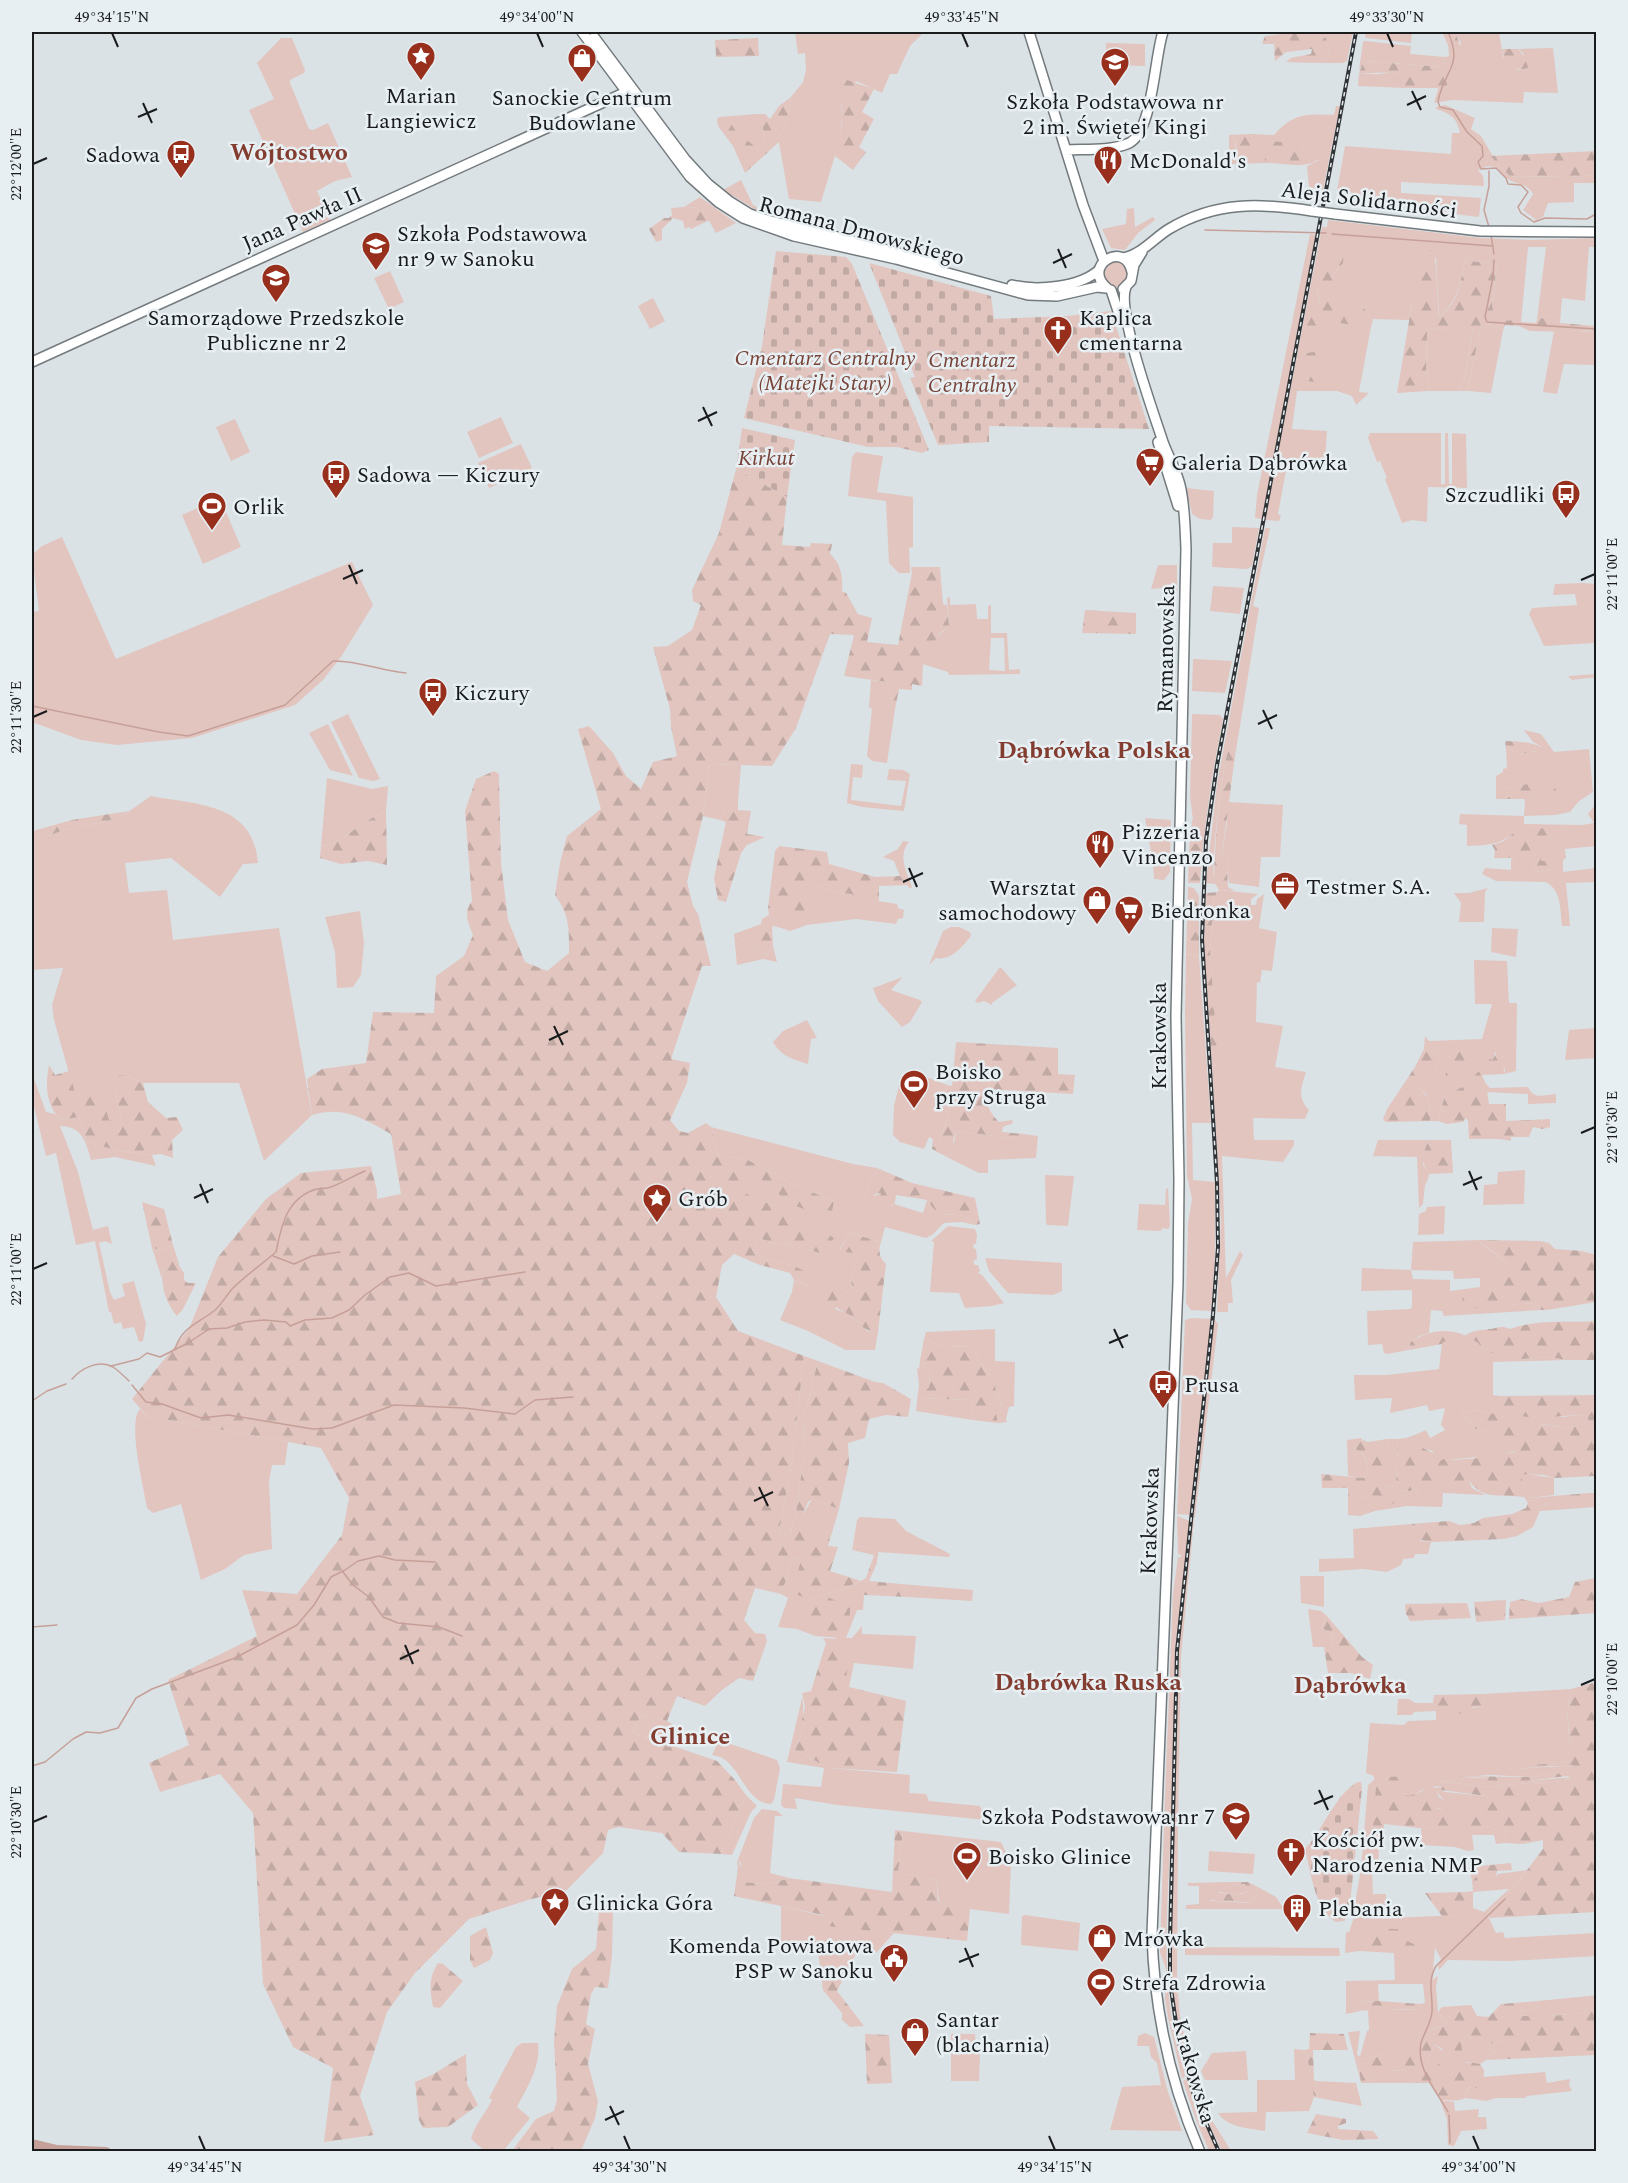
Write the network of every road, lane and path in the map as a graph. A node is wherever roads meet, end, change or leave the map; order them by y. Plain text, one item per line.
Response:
1 (582, 32) edge
2 (590, 32) edge
3 (1029, 32) edge
4 (1163, 32) edge
5 (626, 88) junction
6 (1066, 150) junction
7 (1094, 229) junction
8 (1596, 232) edge
9 (1147, 246) junction
10 (1119, 257) junction
11 (1104, 261) junction
12 (1099, 270) junction
13 (1132, 272) junction
14 (1126, 287) junction
15 (1108, 289) junction
16 (32, 362) edge
17 (1184, 523) junction
18 (1179, 884) joint
19 (1200, 2151) edge

1 - 5 main road, Romana Dmowskiego
2 - 5 main road, Romana Dmowskiego
3 - 6 main road
4 - 6 main road
5 - 12 main road, Romana Dmowskiego
5 - 15 main road, Romana Dmowskiego
5 - 16 main road, Jana Pawła II
6 - 7 main road
7 - 10 main road
7 - 11 main road
8 - 9 main road, Aleja Solidarności, bridge
9 - 10 main road, Aleja Solidarności
9 - 13 main road, Aleja Solidarności
10 - 11 main road
10 - 13 main road
11 - 12 main road
12 - 15 main road
13 - 14 main road
14 - 15 main road
14 - 17 main road, Rymanowska
15 - 17 main road, Rymanowska
17 - 18 main road, Rymanowska
18 - 19 main road, Krakowska

